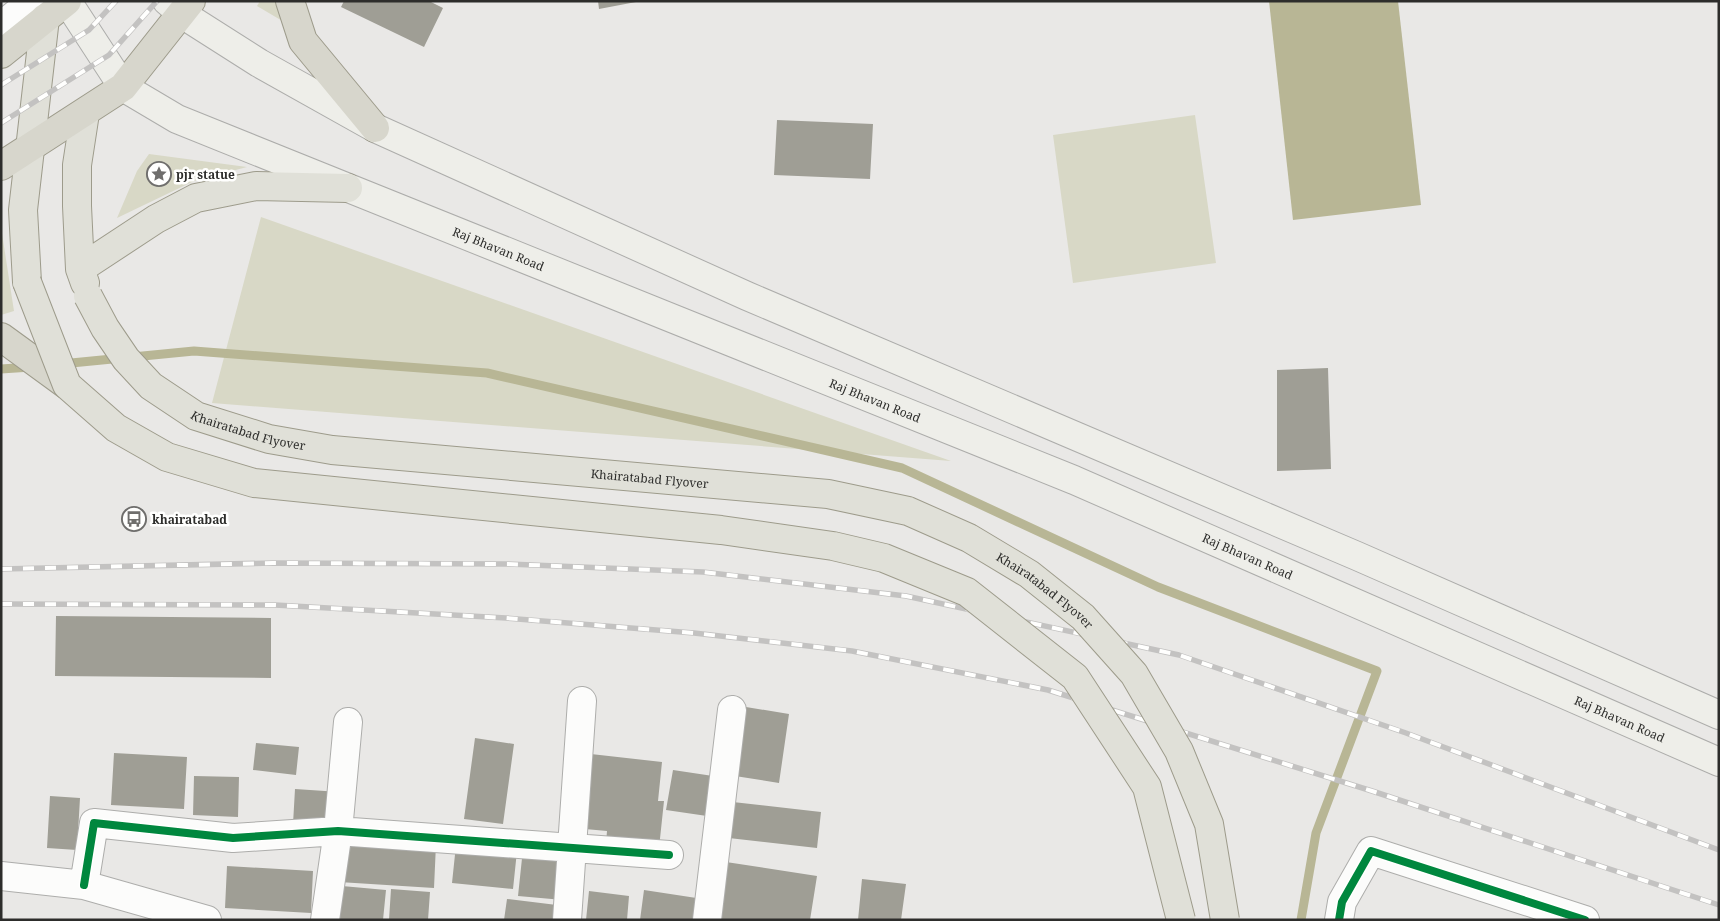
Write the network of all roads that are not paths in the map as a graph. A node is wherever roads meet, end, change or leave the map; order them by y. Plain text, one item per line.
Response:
1 (67, 1) edge
2 (290, 1) edge
3 (180, 5) edge
4 (39, 10) edge
5 (1, 26) edge
6 (1, 54) edge
7 (123, 87) junction
8 (85, 113) junction
9 (375, 128) junction
10 (31, 148) junction
11 (1, 166) edge
12 (348, 188) junction
13 (80, 269) junction
14 (1, 337) edge
15 (67, 384) junction
16 (582, 701) dead end
17 (732, 710) dead end
18 (1719, 715) edge
19 (348, 722) dead end
20 (1719, 762) edge
21 (338, 831) junction
22 (571, 848) junction
23 (669, 855) dead end
24 (1, 876) edge
25 (84, 885) junction
26 (207, 920) edge
27 (325, 920) edge
28 (568, 920) edge
29 (708, 920) edge
30 (1181, 920) edge
31 (1225, 920) edge
32 (1339, 920) edge
33 (1586, 920) edge

1 - 4 highway
1 - 7 main road, Raj Bhavan Road
2 - 9 highway
3 - 7 highway
3 - 9 main road
4 - 5 street
4 - 6 highway
4 - 10 main road
7 - 8 highway
7 - 12 main road, Raj Bhavan Road
8 - 10 highway
8 - 13 main road, Khairatabad Flyover
9 - 18 main road
10 - 11 highway
10 - 15 main road, bridge
12 - 13 main road
12 - 20 main road, Raj Bhavan Road
13 - 31 main road, Khairatabad Flyover, bridge
14 - 15 highway
15 - 30 main road, bridge
16 - 22 street
17 - 29 street
19 - 21 street
21 - 22 street
21 - 25 street
21 - 27 street
22 - 23 street
22 - 28 street
24 - 25 street
25 - 26 street
32 - 33 street

